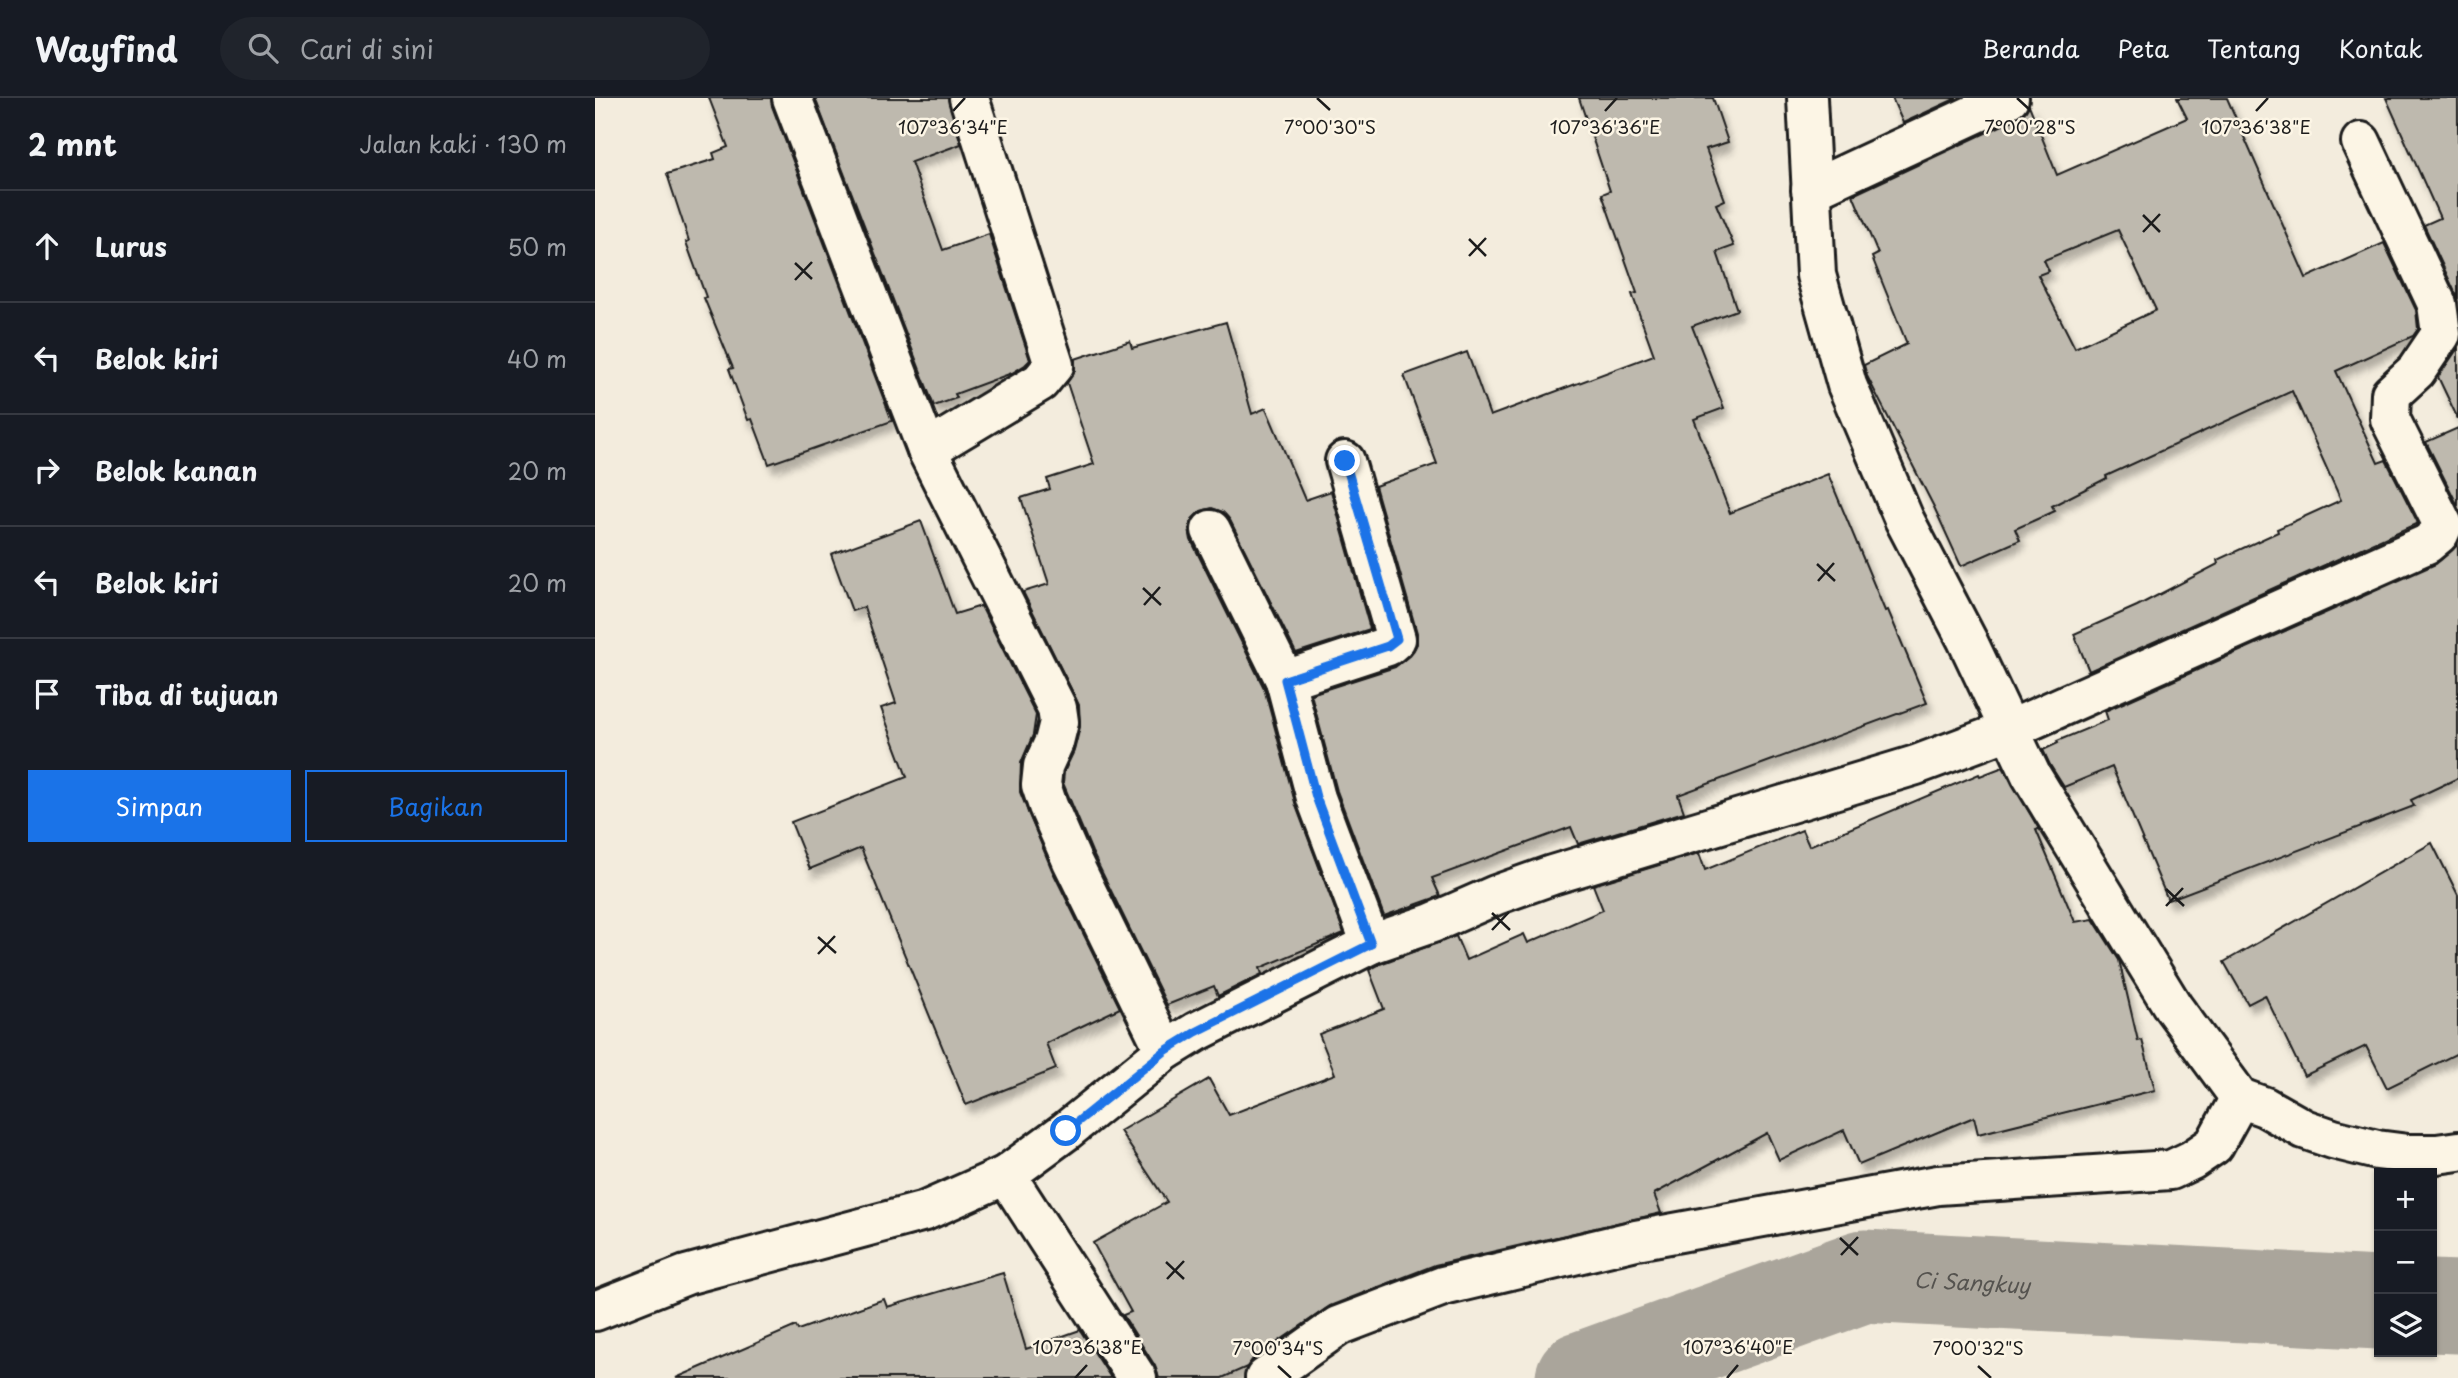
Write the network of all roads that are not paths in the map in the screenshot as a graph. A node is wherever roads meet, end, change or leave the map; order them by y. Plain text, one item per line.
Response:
1 (792, 98) edge
2 (969, 98) edge
3 (1807, 98) edge
4 (2009, 98) edge
5 (2361, 142) dead end
6 (1811, 190) junction
7 (927, 450) junction
8 (1345, 461) dead end
9 (1211, 530) dead end
10 (1285, 680) junction
11 (2009, 730) junction
12 (1371, 944) junction
13 (1165, 1051) junction
14 (2240, 1098) junction
15 (2458, 1151) edge
16 (1006, 1175) junction
17 (595, 1311) edge
18 (1137, 1378) edge
19 (1265, 1378) edge

1 - 7 street
2 - 7 street
3 - 6 street
4 - 6 street
5 - 11 street
6 - 11 street
7 - 13 street
8 - 10 street
9 - 10 street
10 - 12 street
11 - 12 street
11 - 14 street
12 - 13 street
13 - 16 street
14 - 15 street
14 - 19 street
16 - 17 street
16 - 18 street

